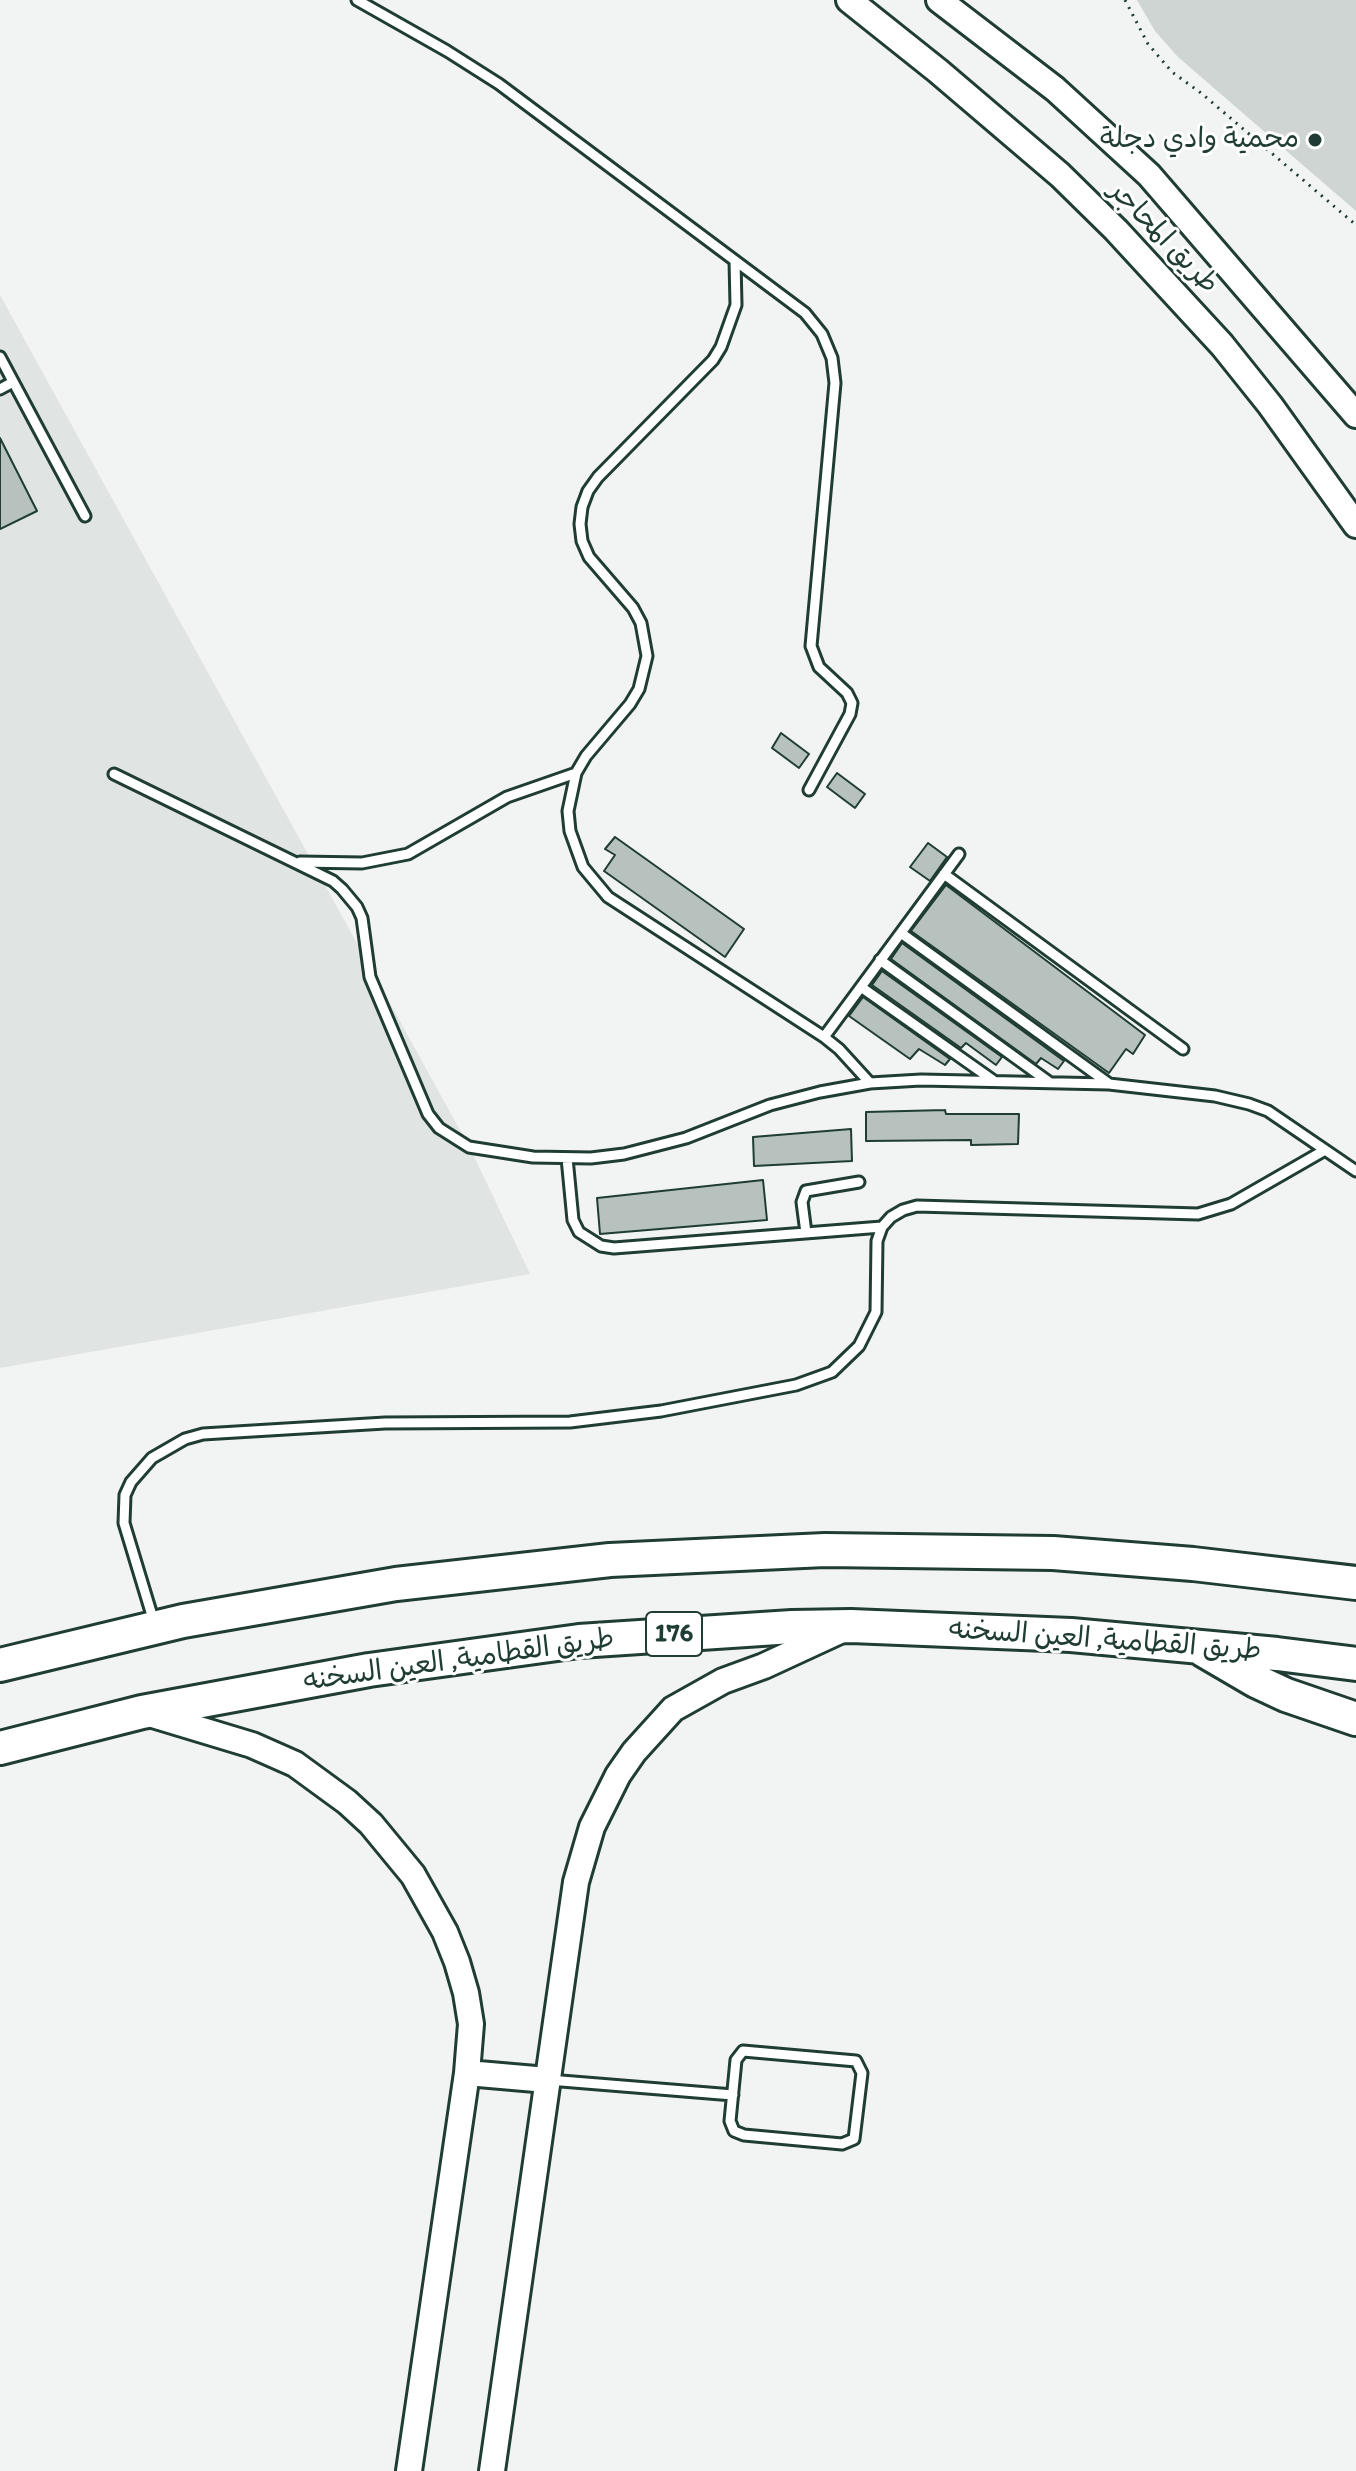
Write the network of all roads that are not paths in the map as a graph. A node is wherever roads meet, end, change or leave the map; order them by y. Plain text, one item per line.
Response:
1 (357, 0) edge
2 (849, 0) edge
3 (939, 0) edge
4 (735, 261) junction
5 (0, 357) edge
6 (13, 382) junction
7 (0, 389) edge
8 (1356, 415) edge
9 (85, 516) dead end
10 (1356, 525) edge
11 (576, 773) junction
12 (114, 774) dead end
13 (809, 790) dead end
14 (959, 854) dead end
15 (293, 862) junction
16 (944, 874) junction
17 (901, 933) junction
18 (880, 960) junction
19 (861, 987) junction
20 (824, 1037) junction
21 (1183, 1049) dead end
22 (994, 1081) junction
23 (1049, 1082) junction
24 (870, 1083) junction
25 (1109, 1084) junction
26 (1325, 1150) junction
27 (567, 1158) junction
28 (1356, 1171) edge
29 (859, 1182) dead end
30 (882, 1227) junction
31 (806, 1233) junction
32 (1350, 1579) edge
33 (851, 1626) junction
34 (156, 1628) junction
35 (1197, 1646) junction
36 (1356, 1664) edge
37 (0, 1665) edge
38 (142, 1712) junction
39 (1356, 1719) edge
40 (0, 1748) edge
41 (467, 2073) junction
42 (547, 2080) junction
43 (733, 2095) junction
44 (409, 2471) edge
45 (492, 2471) edge

1 - 4 lane
2 - 10 main road, طريق المحاجر
3 - 8 main road, طريق المحاجر
4 - 11 lane
4 - 13 lane
5 - 6 lane
6 - 7 lane
6 - 9 lane
11 - 15 lane
11 - 20 lane
12 - 15 lane
14 - 16 lane
15 - 27 lane
16 - 17 lane
16 - 21 lane
17 - 18 lane
17 - 25 lane
18 - 19 lane
18 - 23 lane
19 - 20 lane
19 - 22 lane
20 - 24 lane
22 - 23 lane
22 - 24 lane
23 - 25 lane
24 - 27 lane
25 - 26 lane
26 - 28 lane
26 - 30 lane
27 - 31 lane
29 - 31 lane
30 - 31 lane
30 - 34 lane
32 - 34 highway
33 - 35 highway, طريق القطامية, العين السخنه / 176
33 - 38 highway, طريق القطامية, العين السخنه / 176
33 - 42 main road
34 - 37 highway
35 - 36 highway, طريق القطامية, العين السخنه / 176
35 - 39 highway
38 - 40 highway, طريق القطامية, العين السخنه / 176
38 - 41 main road
41 - 42 main road
41 - 44 main road
42 - 43 lane
42 - 45 main road
43 - 43 lane

